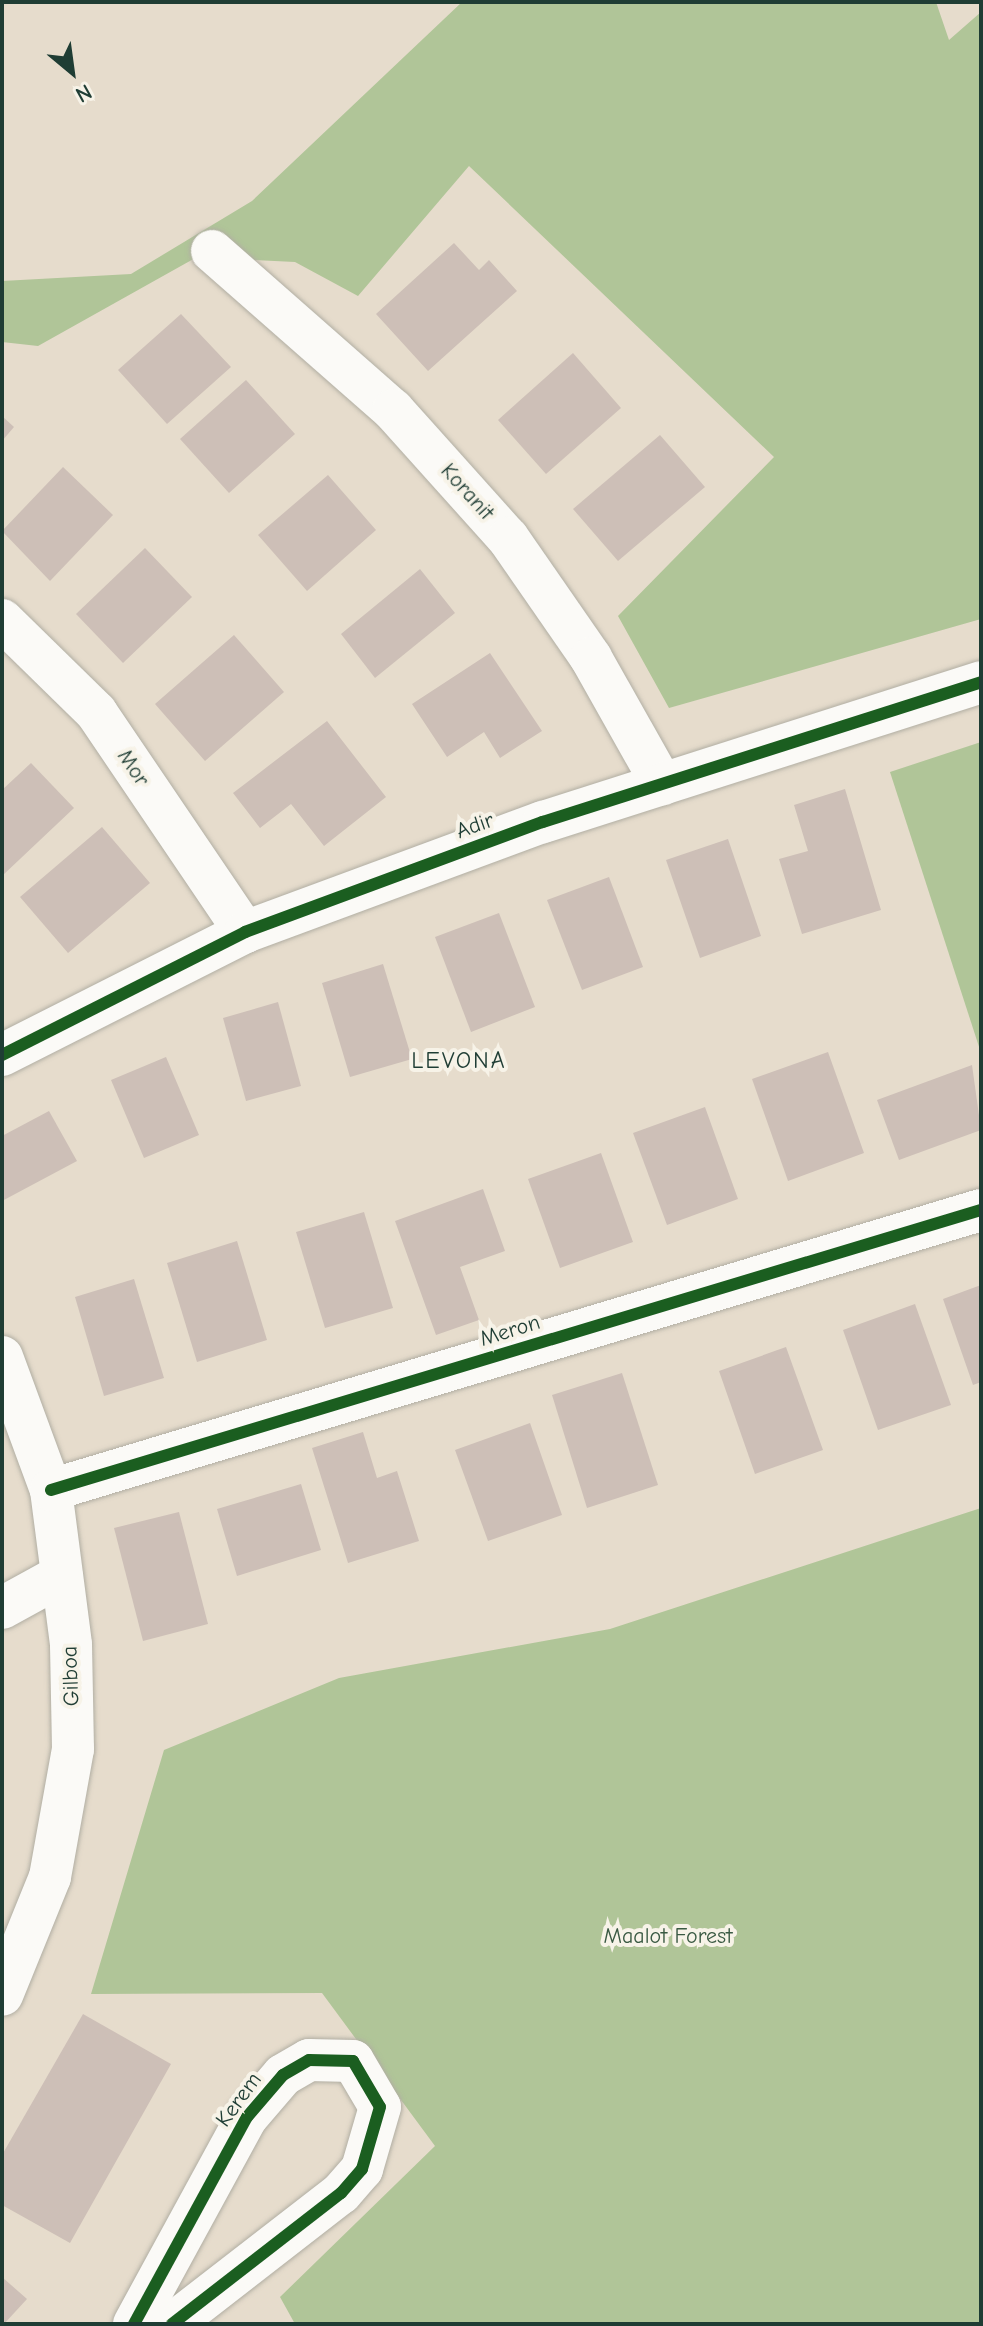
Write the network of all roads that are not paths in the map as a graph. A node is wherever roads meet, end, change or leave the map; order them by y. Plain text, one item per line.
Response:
1 (212, 251) dead end
2 (2, 620) edge
3 (981, 682) edge
4 (662, 784) junction
5 (245, 932) junction
6 (2, 1055) edge
7 (981, 1210) edge
8 (2, 1357) edge
9 (51, 1490) junction
10 (62, 1575) junction
11 (2, 1608) edge
12 (16, 1927) edge
13 (2, 1995) edge
14 (134, 2324) edge
15 (172, 2324) edge

1 - 4 street, Koranit
2 - 5 street, Mor
3 - 4 street, Adir
4 - 5 street, Adir
5 - 6 street, Adir
7 - 9 street, Meron
8 - 9 street, Gilboa
9 - 10 street, Gilboa
10 - 11 street
10 - 12 street, Gilboa
12 - 13 street, Gilboa
14 - 15 street, Kerem

